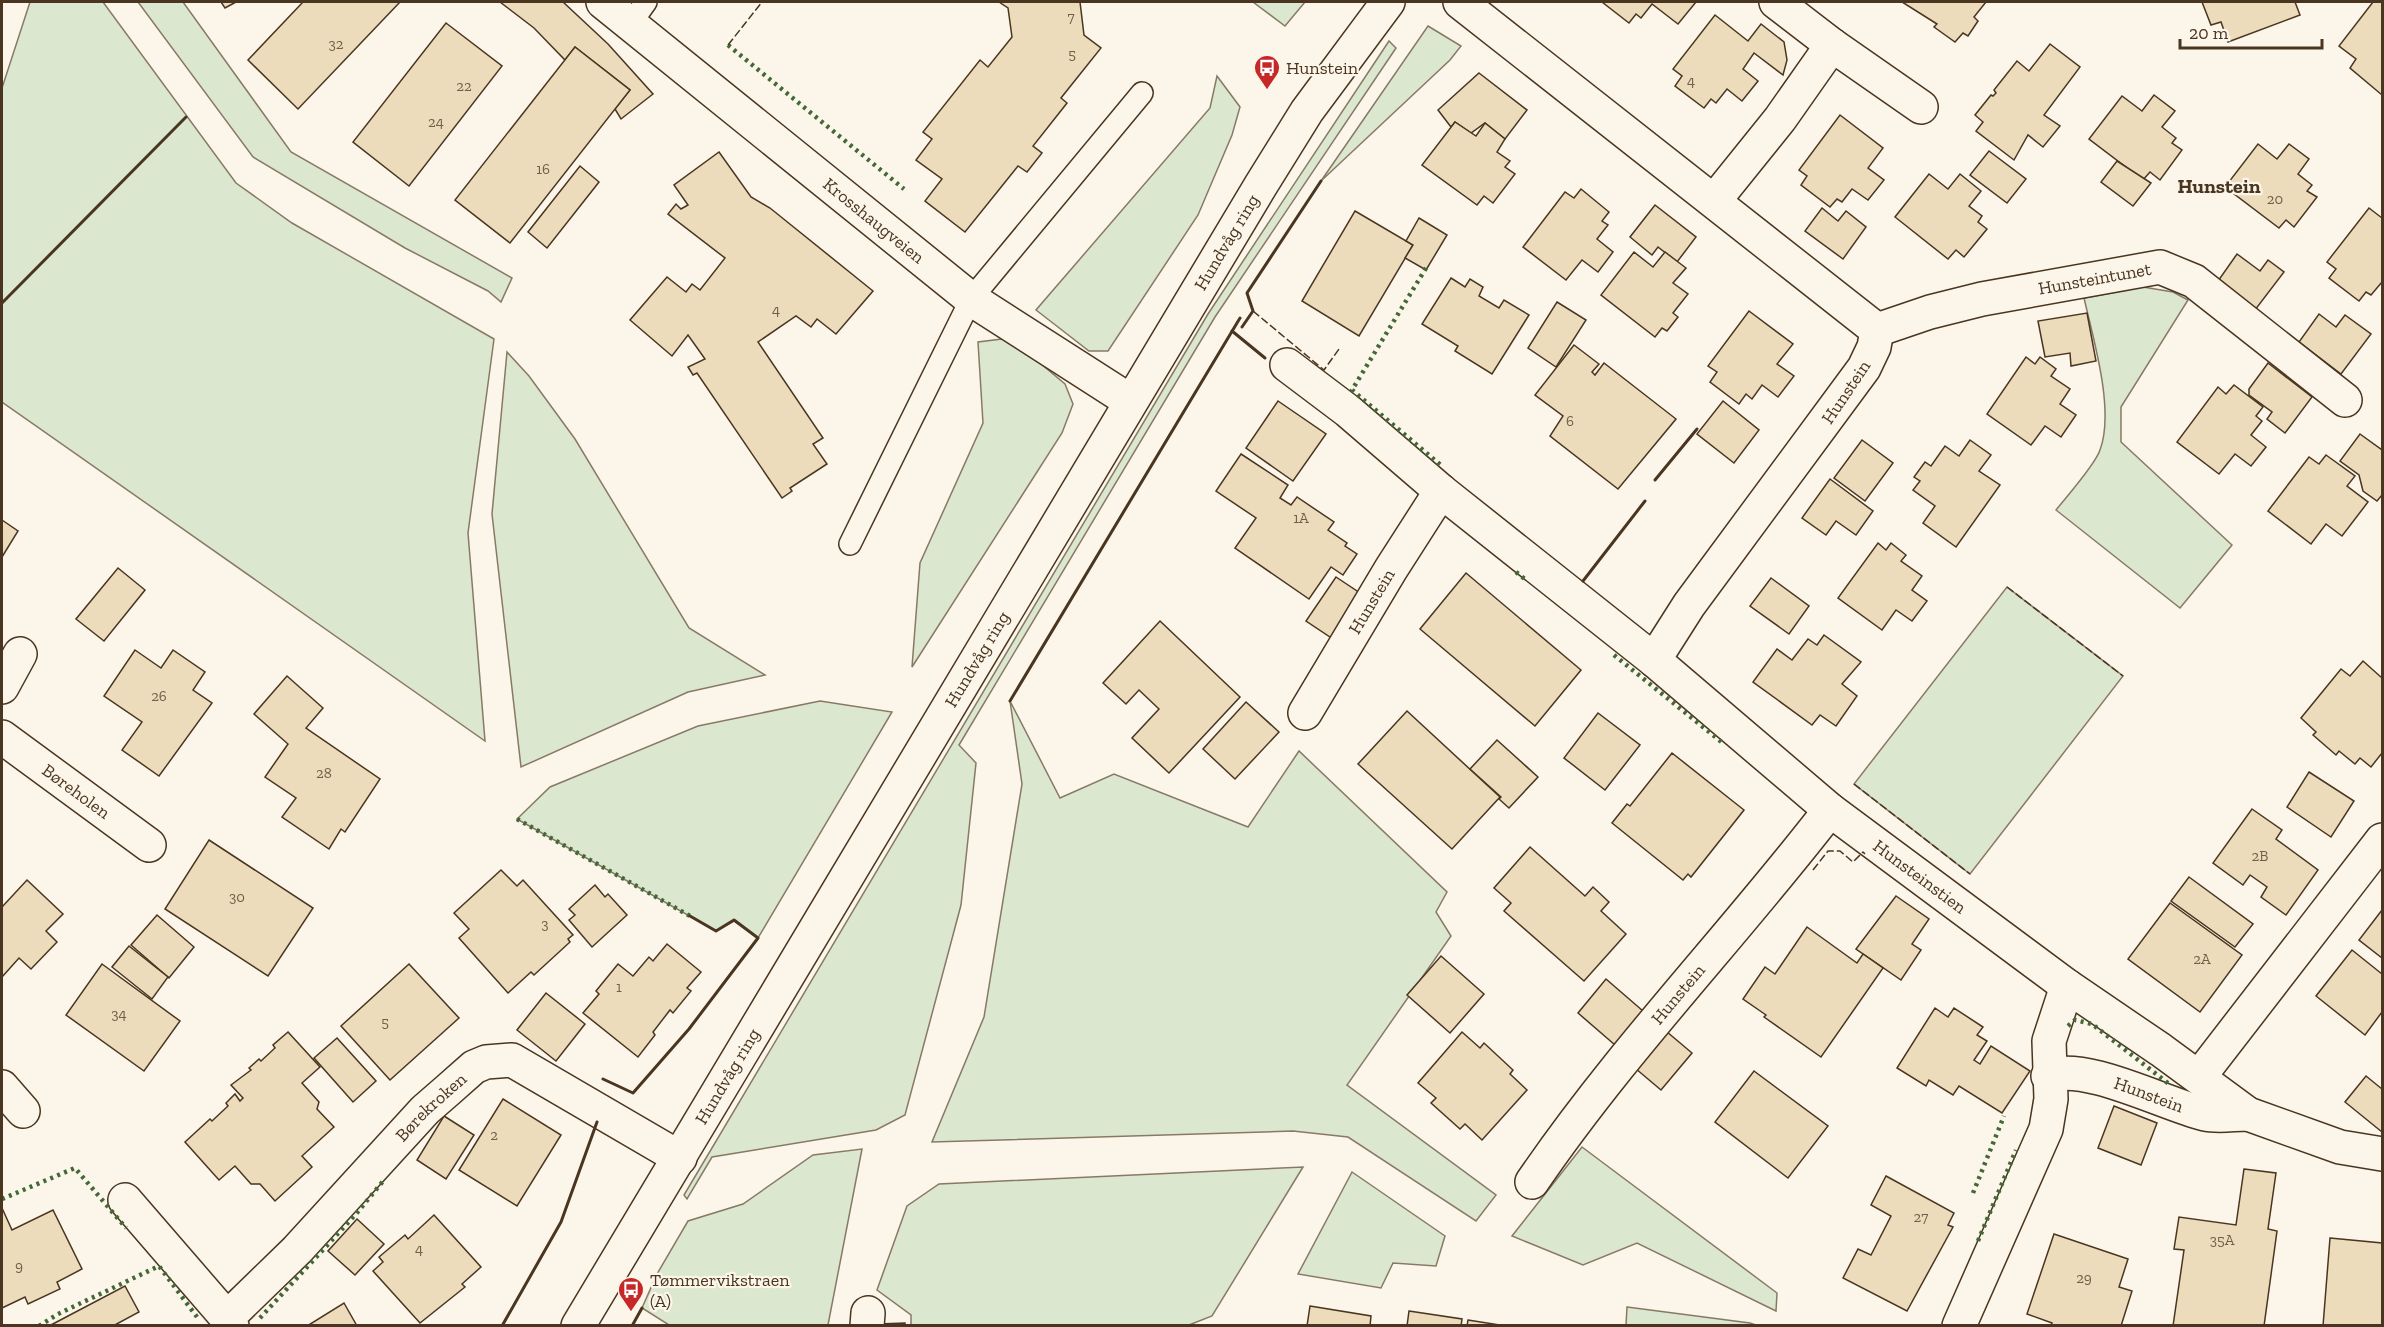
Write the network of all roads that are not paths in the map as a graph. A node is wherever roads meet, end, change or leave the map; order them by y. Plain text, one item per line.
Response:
1 (603, 2) edge
2 (1388, 2) edge
3 (1460, 2) edge
4 (1776, 2) edge
5 (639, 12) edge
6 (1832, 45) junction
7 (1142, 93) dead end
8 (1921, 107) dead end
9 (1714, 201) junction
10 (971, 299) junction
11 (1877, 330) junction
12 (1287, 365) dead end
13 (2345, 400) dead end
14 (1130, 401) junction
15 (1441, 491) junction
16 (850, 544) dead end
17 (20, 654) dead end
18 (1654, 660) junction
19 (2, 687) edge
20 (1305, 713) dead end
21 (2, 737) edge
22 (1830, 810) junction
23 (2382, 840) edge
24 (149, 845) dead end
25 (2067, 986) junction
26 (2048, 1076) junction
27 (2199, 1077) junction
28 (2, 1087) edge
29 (23, 1111) dead end
30 (2248, 1114) junction
31 (2382, 1154) edge
32 (680, 1158) junction
33 (1532, 1182) dead end
34 (125, 1200) dead end
35 (229, 1322) edge
36 (578, 1326) edge
37 (1959, 1326) edge

1 - 5 street, Krosshaugveien
2 - 14 street, Hundvåg ring
3 - 9 street
4 - 6 street
5 - 10 street, Krosshaugveien
6 - 8 street
6 - 9 street
7 - 10 lane
9 - 11 street
10 - 14 street, Krosshaugveien
10 - 16 lane
11 - 13 street, Hunsteintunet
11 - 18 street, Hunstein
12 - 15 street
14 - 32 street, Hundvåg ring
15 - 18 street
15 - 20 street, Hunstein
17 - 19 street
18 - 22 street, Hunsteinstien
21 - 24 street, Børeholen
22 - 25 street, Hunsteinstien
22 - 33 street, Hunstein
23 - 27 street
25 - 26 street
25 - 27 street, Hunsteinstien
26 - 30 street, Hunstein
26 - 37 street
27 - 30 street, Hunsteinstien
28 - 29 street
30 - 31 street, Hunsteinstien
32 - 35 street, Børekroken
32 - 36 street, Hundvåg ring
34 - 35 street, Børekroken

